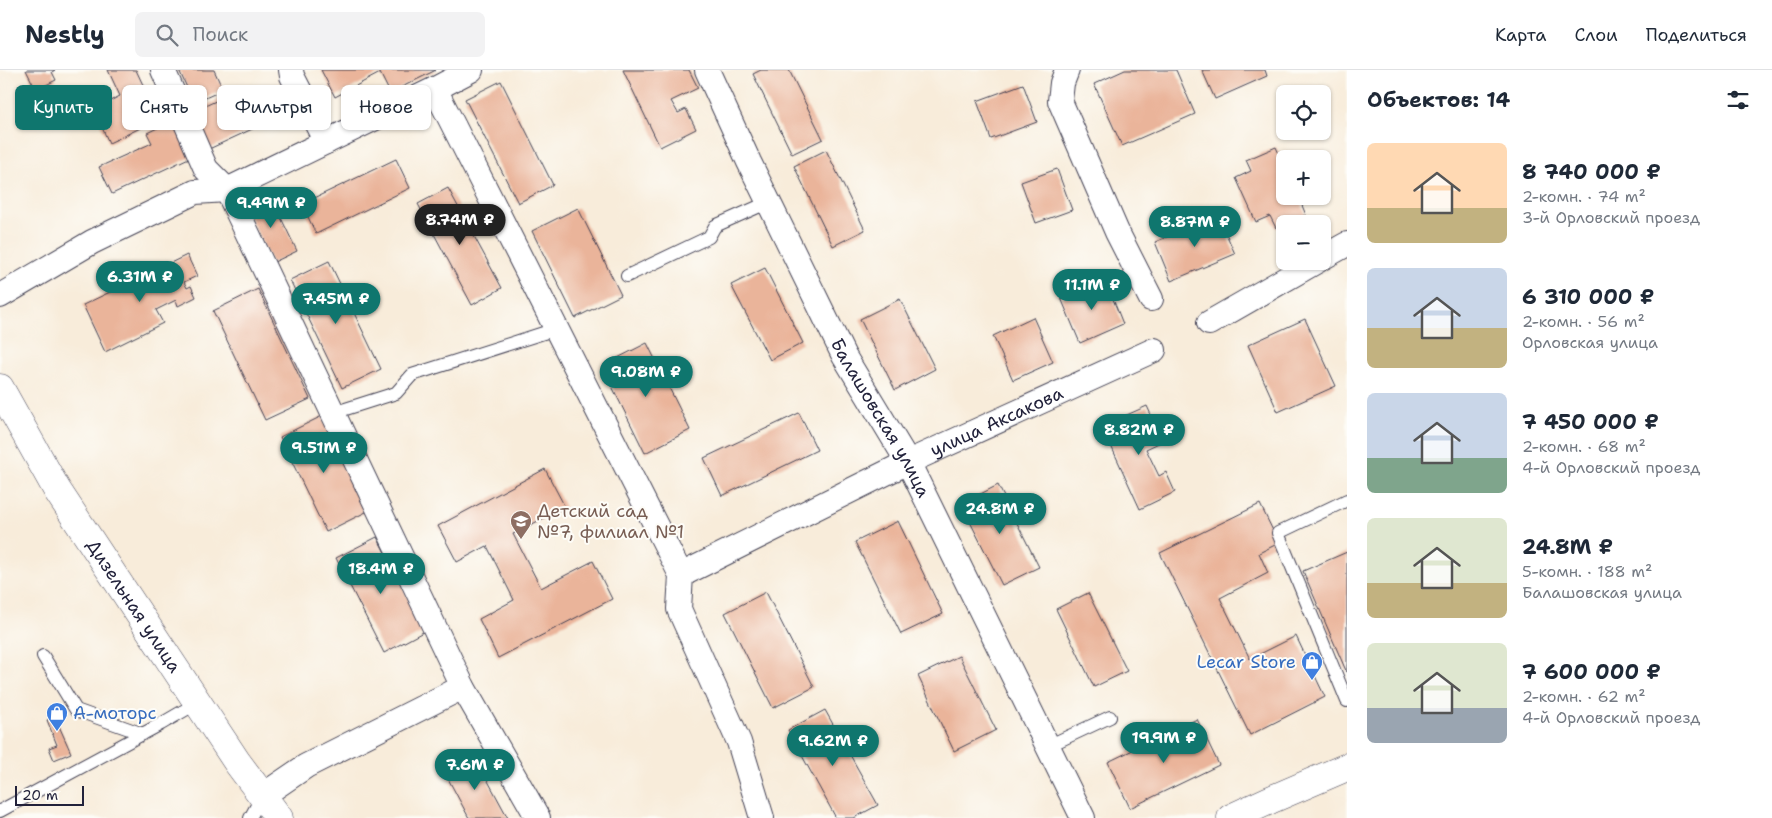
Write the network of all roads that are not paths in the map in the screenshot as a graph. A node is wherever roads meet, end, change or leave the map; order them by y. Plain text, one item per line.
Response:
1 (163, 70) edge
2 (291, 70) edge
3 (470, 70) edge
4 (707, 70) edge
5 (1067, 70) edge
6 (435, 89) junction
7 (326, 142) junction
8 (227, 190) junction
9 (769, 202) junction
10 (1347, 244) edge
11 (1331, 253) edge
12 (1302, 270) edge
13 (627, 276) dead end
14 (0, 296) edge
15 (1151, 298) dead end
16 (1209, 323) dead end
17 (556, 329) junction
18 (1154, 350) dead end
19 (0, 388) edge
20 (333, 413) junction
21 (908, 462) junction
22 (1347, 500) edge
23 (681, 575) junction
24 (43, 656) dead end
25 (463, 687) junction
26 (1347, 701) edge
27 (197, 703) junction
28 (1110, 717) dead end
29 (143, 734) junction
30 (1048, 746) junction
31 (1347, 767) edge
32 (256, 807) edge
33 (0, 811) edge
34 (762, 816) edge
35 (279, 818) edge
36 (538, 818) edge
37 (1083, 818) edge
38 (1231, 818) edge

1 - 8 street
2 - 7 street
3 - 6 street
4 - 9 street, Балашовская улица
5 - 15 street
6 - 7 street
6 - 17 street
7 - 8 street
8 - 14 street
8 - 20 street
9 - 13 lane
9 - 21 street, Балашовская улица
10 - 11 street
12 - 16 street
17 - 20 lane
17 - 23 street
18 - 21 street, улица Аксакова
19 - 27 main road, Дизельная улица
20 - 25 street
21 - 23 street, улица Аксакова
21 - 30 street, Балашовская улица
22 - 26 lane
23 - 34 street
24 - 29 lane
25 - 32 street
25 - 36 street
27 - 29 lane
27 - 32 main road, Дизельная улица
28 - 30 lane
29 - 33 lane
30 - 37 street, Балашовская улица
31 - 38 main road
32 - 35 main road, Дизельная улица

